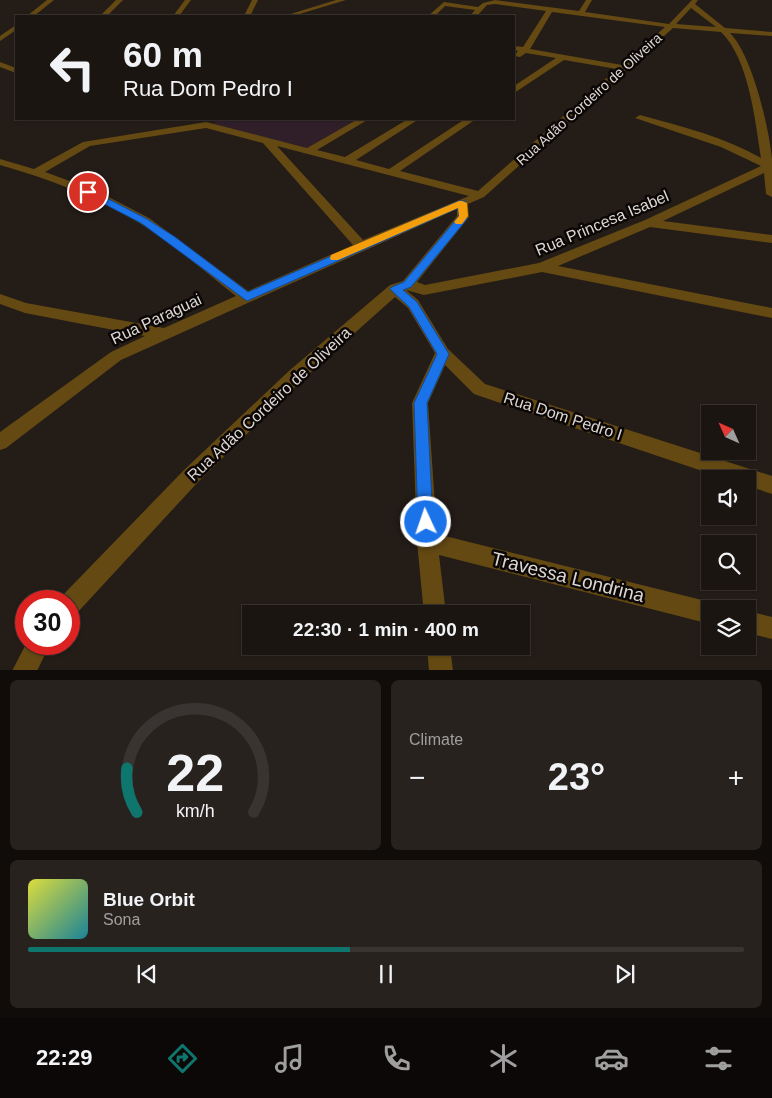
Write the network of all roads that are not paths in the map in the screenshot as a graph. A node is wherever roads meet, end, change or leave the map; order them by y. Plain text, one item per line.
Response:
1 (52, 0) edge
2 (120, 0) edge
3 (188, 0) edge
4 (255, 0) edge
5 (343, 0) edge
6 (518, 0) edge
7 (589, 0) edge
8 (693, 2) edge
9 (323, 3) edge
10 (511, 5) junction
11 (480, 9) junction
12 (550, 10) junction
13 (581, 13) junction
14 (31, 15) edge
15 (104, 15) edge
16 (177, 15) edge
17 (248, 15) edge
18 (290, 15) edge
19 (432, 15) edge
20 (474, 15) edge
21 (671, 26) junction
22 (15, 28) edge
23 (723, 30) junction
24 (772, 34) edge
25 (0, 39) edge
26 (515, 48) edge
27 (525, 50) junction
28 (515, 56) edge
29 (563, 57) junction
30 (0, 64) edge
31 (624, 68) junction
32 (15, 71) edge
33 (515, 89) edge
34 (640, 118) dead end
35 (215, 120) edge
36 (362, 120) edge
37 (412, 120) edge
38 (470, 120) edge
39 (206, 125) junction
40 (267, 141) junction
41 (308, 151) junction
42 (347, 161) junction
43 (0, 162) edge
44 (770, 166) edge
45 (36, 172) junction
46 (390, 173) junction
47 (772, 194) edge
48 (480, 195) junction
49 (462, 203) junction
50 (649, 223) junction
51 (772, 239) edge
52 (362, 246) junction
53 (542, 267) junction
54 (402, 287) junction
55 (247, 297) junction
56 (0, 299) edge
57 (772, 313) edge
58 (164, 334) junction
59 (443, 354) junction
60 (0, 442) edge
61 (772, 485) edge
62 (427, 542) junction
63 (80, 592) edge
64 (434, 605) edge
65 (701, 610) edge
66 (756, 624) edge
67 (772, 628) edge
68 (33, 655) edge
69 (439, 655) edge
70 (24, 670) edge
71 (441, 670) edge

1 - 14 street
2 - 15 street
3 - 16 street
4 - 17 street
5 - 9 street
6 - 10 street
7 - 13 street
8 - 21 street, Rua Adão Cordeiro de Oliveira
8 - 23 street
9 - 18 street
10 - 11 street
10 - 12 street
11 - 19 street
11 - 20 street
12 - 13 street
12 - 27 street
13 - 21 street
21 - 23 street
21 - 31 street, Rua Adão Cordeiro de Oliveira
22 - 25 street
23 - 24 street
23 - 44 street
26 - 27 street
27 - 28 street
27 - 29 street
29 - 31 street
29 - 33 street
30 - 32 street
31 - 48 street, Rua Adão Cordeiro de Oliveira
34 - 44 street
35 - 39 street
36 - 41 street
37 - 42 street
38 - 46 street
39 - 40 street
39 - 45 street
40 - 41 street
40 - 52 street
41 - 42 street
42 - 46 street
43 - 45 street
44 - 47 street
44 - 50 street, Rua Princesa Isabel
45 - 55 street
46 - 48 street
48 - 49 street, Rua Paraguai
49 - 52 street, Rua Paraguai
49 - 54 street, Rua Adão Cordeiro de Oliveira
50 - 51 street
50 - 53 street, Rua Princesa Isabel
52 - 55 street, Rua Paraguai
53 - 54 street, Rua Princesa Isabel
53 - 57 street
54 - 59 street, Rua Dom Pedro I
54 - 63 street, Rua Adão Cordeiro de Oliveira
55 - 58 street, Rua Paraguai
56 - 58 street
58 - 60 street, Rua Paraguai
59 - 61 street, Rua Dom Pedro I
59 - 62 street
62 - 64 street
62 - 65 street, Travessa Londrina
66 - 67 street
68 - 70 street
69 - 71 street

